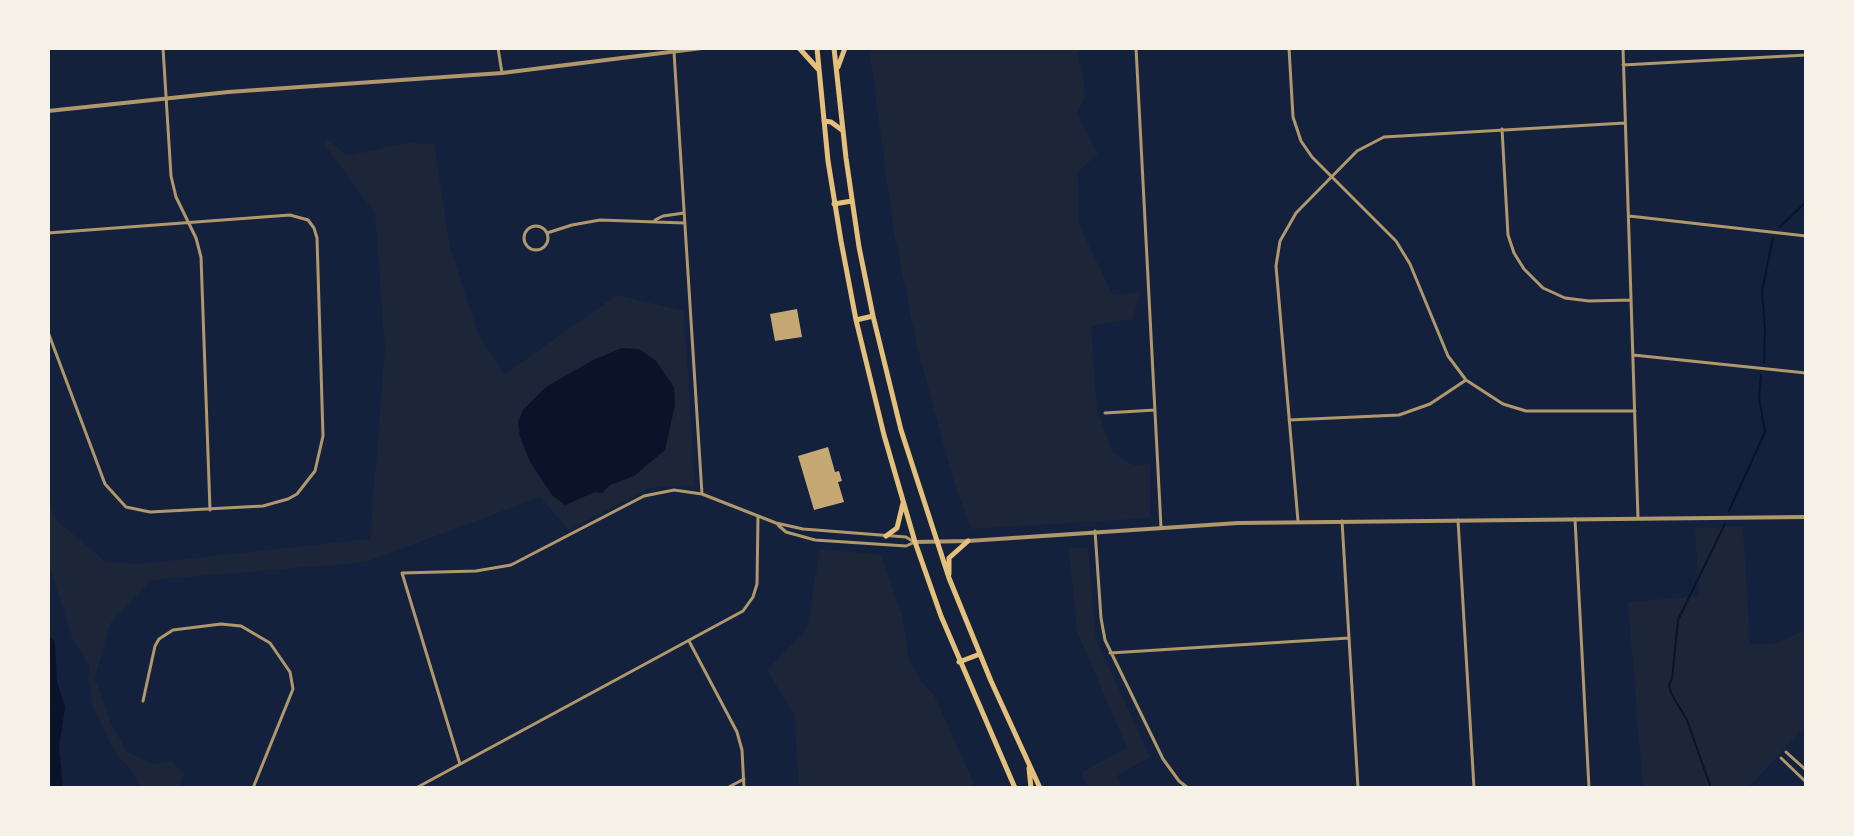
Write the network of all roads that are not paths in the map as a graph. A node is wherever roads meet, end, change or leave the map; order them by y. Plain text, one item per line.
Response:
1 (163, 48) edge
2 (498, 48) edge
3 (702, 48) edge
4 (799, 48) edge
5 (817, 48) edge
6 (834, 48) edge
7 (845, 48) edge
8 (1136, 48) edge
9 (1289, 48) edge
10 (1623, 48) edge
11 (674, 52) junction
12 (1806, 55) edge
13 (1623, 65) junction
14 (819, 71) junction
15 (837, 72) junction
16 (502, 73) junction
17 (166, 98) junction
18 (48, 111) edge
19 (824, 122) junction
20 (1625, 123) junction
21 (1502, 129) junction
22 (842, 130) junction
23 (1331, 176) junction
24 (852, 201) junction
25 (834, 204) junction
26 (684, 213) junction
27 (1628, 216) junction
28 (655, 220) junction
29 (189, 222) junction
30 (685, 223) junction
31 (48, 232) edge
32 (547, 233) junction
33 (1806, 236) edge
34 (1631, 300) junction
35 (873, 316) junction
36 (856, 320) junction
37 (48, 332) edge
38 (1633, 355) junction
39 (1806, 373) edge
40 (1466, 380) junction
41 (1155, 410) junction
42 (1635, 411) junction
43 (1105, 413) dead end
44 (1289, 420) junction
45 (702, 494) junction
46 (903, 498) junction
47 (210, 510) junction
48 (758, 516) junction
49 (1806, 517) edge
50 (1638, 518) junction
51 (1575, 519) junction
52 (1458, 520) junction
53 (1298, 521) junction
54 (1342, 521) junction
55 (776, 523) junction
56 (1161, 527) junction
57 (1095, 531) junction
58 (886, 536) junction
59 (968, 541) junction
60 (915, 542) junction
61 (936, 542) junction
62 (949, 578) junction
63 (1349, 638) junction
64 (689, 642) junction
65 (1110, 653) junction
66 (980, 654) junction
67 (960, 662) junction
68 (143, 701) dead end
69 (1786, 752) dead end
70 (1781, 758) dead end
71 (1029, 763) junction
72 (460, 764) junction
73 (1806, 770) edge
74 (744, 778) junction
75 (1806, 782) edge
76 (253, 788) edge
77 (416, 788) edge
78 (727, 788) edge
79 (744, 788) edge
80 (1016, 788) edge
81 (1031, 788) edge
82 (1040, 788) edge
83 (1188, 788) edge
84 (1358, 788) edge
85 (1474, 788) edge
86 (1589, 788) edge

1 - 17 street
2 - 16 street
3 - 11 street
4 - 14 highway
5 - 14 highway
6 - 15 highway
7 - 15 highway
8 - 41 street
9 - 23 street
10 - 13 street
11 - 16 street
11 - 26 street
12 - 13 street
13 - 20 street
14 - 19 highway
15 - 22 highway
16 - 17 street
17 - 18 street
17 - 29 street
19 - 22 highway
19 - 25 highway
20 - 21 street
20 - 27 street
21 - 23 street
21 - 34 street
22 - 24 highway
23 - 40 street
23 - 44 street
24 - 25 highway
24 - 35 highway
25 - 36 highway
26 - 28 street
26 - 30 street
27 - 33 street
27 - 34 street
28 - 30 street
28 - 32 street
29 - 31 street
29 - 47 street
29 - 47 street
30 - 45 street
32 - 32 street
34 - 38 street
35 - 36 highway
35 - 61 highway
36 - 46 highway
37 - 47 street
38 - 39 street
38 - 42 street
40 - 42 street
40 - 44 street
41 - 43 street
41 - 56 street
42 - 50 street
44 - 53 street
45 - 48 street
45 - 72 street
46 - 58 highway
46 - 60 highway
48 - 55 street
48 - 64 street
49 - 50 street
50 - 51 street
51 - 52 street
51 - 86 street
52 - 54 street
52 - 85 street
53 - 54 street
53 - 56 street
54 - 63 street
55 - 58 street
55 - 60 street
56 - 57 street
57 - 59 street
57 - 65 street
58 - 60 street
59 - 61 street
59 - 62 highway
60 - 61 street
60 - 67 highway
61 - 62 highway
62 - 66 highway
63 - 65 street
63 - 84 street
64 - 72 street
64 - 74 street
65 - 83 street
66 - 67 highway
66 - 71 highway
67 - 80 highway
68 - 76 street
69 - 73 street
70 - 75 street
71 - 81 highway
71 - 82 highway
72 - 77 street
74 - 78 street
74 - 79 street

